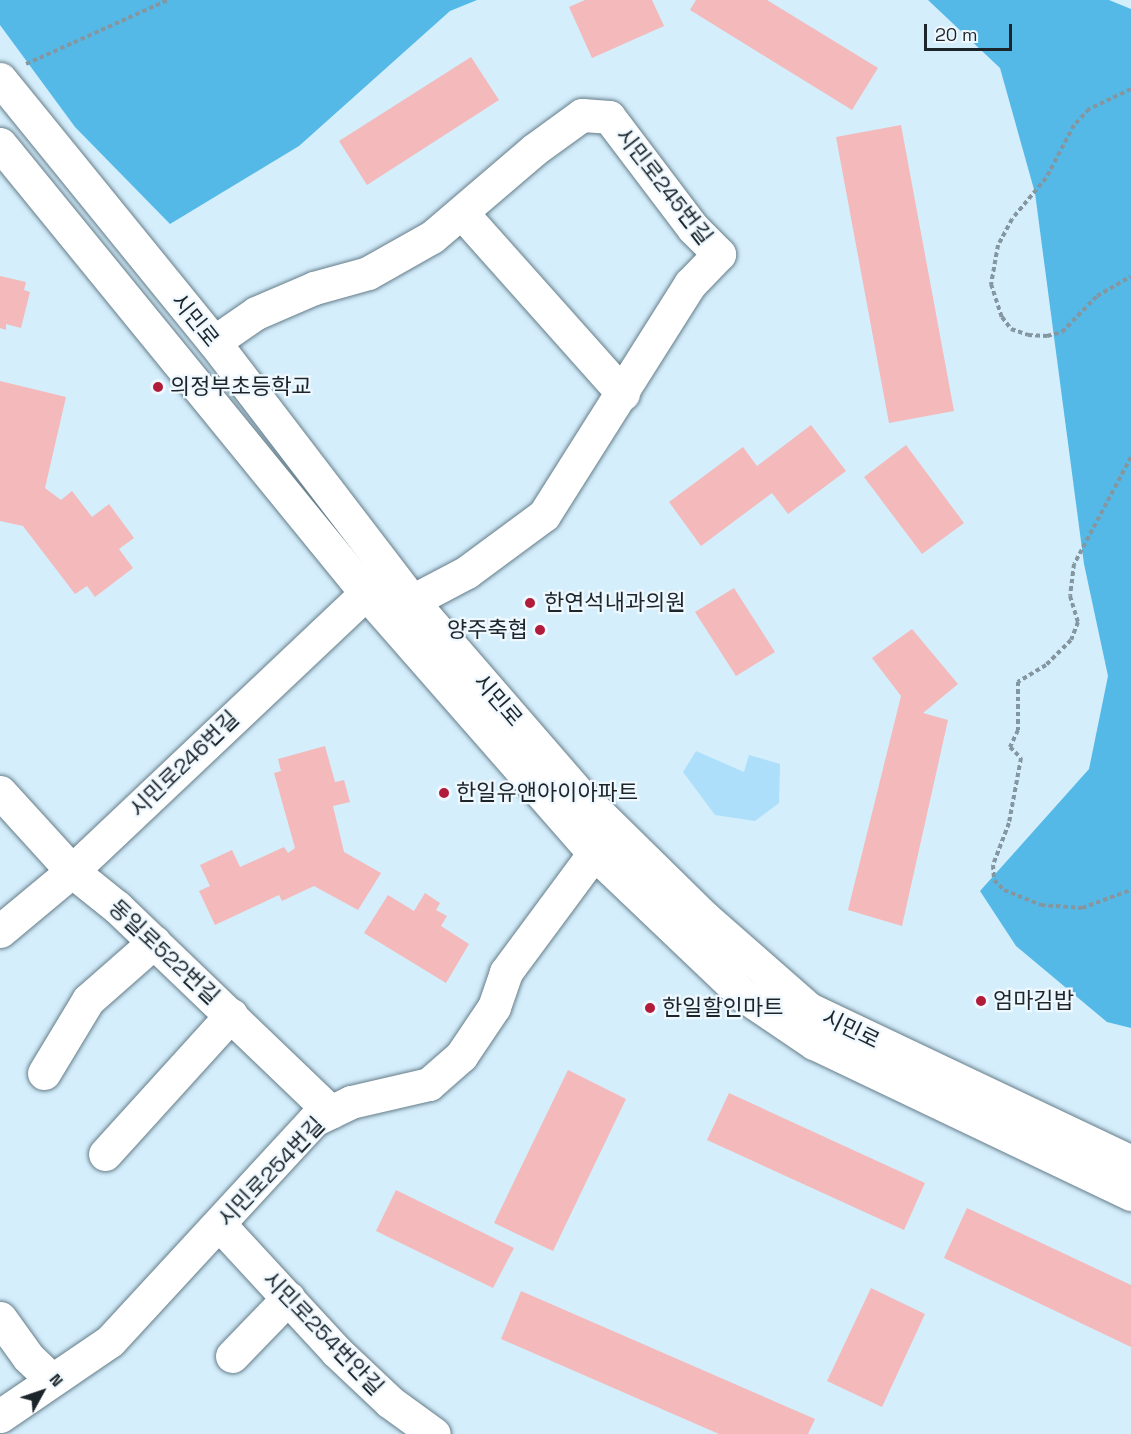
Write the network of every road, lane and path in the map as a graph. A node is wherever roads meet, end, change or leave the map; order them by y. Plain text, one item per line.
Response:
1 (168, 0) edge
2 (10, 73) edge
3 (1131, 89) edge
4 (0, 144) edge
5 (462, 213) junction
6 (1131, 276) edge
7 (213, 342) junction
8 (623, 394) junction
9 (1131, 457) edge
10 (388, 603) junction
11 (6, 814) edge
12 (594, 853) junction
13 (72, 872) junction
14 (1131, 890) edge
15 (0, 931) edge
16 (154, 942) junction
17 (231, 1015) junction
18 (44, 1072) dead end
19 (331, 1112) junction
20 (105, 1154) dead end
21 (1131, 1162) edge
22 (1131, 1194) edge
23 (219, 1224) junction
24 (288, 1298) junction
25 (0, 1318) edge
26 (232, 1356) dead end
27 (52, 1380) junction
28 (0, 1416) edge
29 (434, 1434) edge

1 - 2 path
2 - 7 street, 시민로
3 - 6 path
4 - 10 street, 시민로
5 - 7 street, 시민로245번길
5 - 8 street
5 - 8 street, 시민로245번길
7 - 10 street, 시민로
8 - 10 street, 시민로245번길
9 - 14 path
10 - 12 street, 시민로
10 - 13 street, 시민로246번길
10 - 21 street, 시민로
11 - 13 street, 동일로522번길
12 - 19 street, 시민로254번길
12 - 22 street, 시민로
13 - 15 street, 시민로246번길
13 - 16 street, 동일로522번길
16 - 17 street, 동일로522번길
16 - 18 street
17 - 19 street, 동일로522번길
17 - 20 street
19 - 23 street, 시민로254번길
23 - 24 street, 시민로254번안길
23 - 27 street, 시민로254번길
24 - 26 street
24 - 29 street, 시민로254번안길
25 - 27 street
27 - 28 street, 시민로254번길

